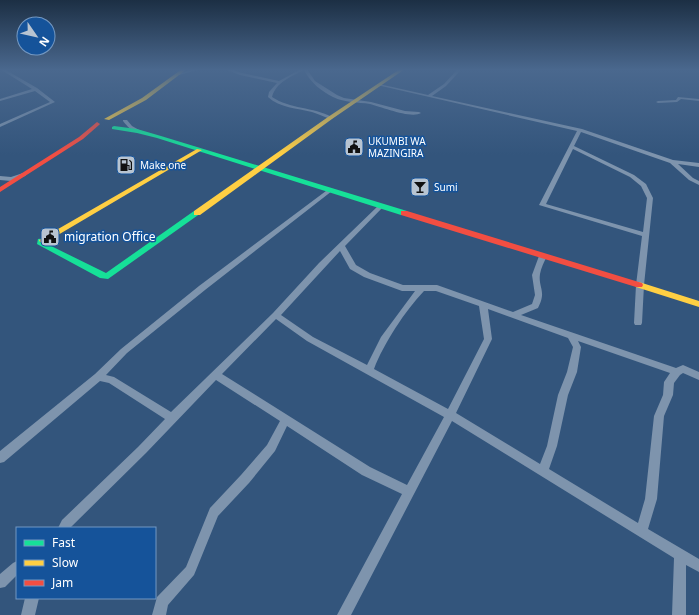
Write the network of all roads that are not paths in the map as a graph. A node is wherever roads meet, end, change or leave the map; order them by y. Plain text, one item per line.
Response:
1 (47, 98) edge
2 (271, 98) edge
3 (340, 98) edge
4 (361, 98) edge
5 (438, 98) edge
6 (144, 99) joint
7 (358, 100) junction
8 (699, 100) edge
9 (658, 102) dead end
10 (419, 114) dead end
11 (330, 118) junction
12 (107, 119) junction
13 (125, 120) junction
14 (97, 124) junction
15 (0, 126) edge
16 (113, 128) junction
17 (580, 130) junction
18 (137, 131) junction
19 (81, 138) junction
20 (572, 147) junction
21 (199, 150) junction
22 (672, 162) junction
23 (699, 165) edge
24 (261, 168) junction
25 (25, 174) junction
26 (0, 178) edge
27 (699, 183) edge
28 (0, 190) edge
29 (330, 190) junction
30 (382, 206) junction
31 (645, 235) junction
32 (341, 246) junction
33 (543, 256) junction
34 (640, 285) junction
35 (406, 288) junction
36 (422, 288) junction
37 (413, 296) junction
38 (482, 304) junction
39 (699, 304) edge
40 (276, 315) junction
41 (514, 315) junction
42 (638, 324) dead end
43 (571, 336) junction
44 (369, 371) junction
45 (677, 372) junction
46 (216, 375) junction
47 (699, 376) edge
48 (98, 377) junction
49 (450, 415) junction
50 (172, 418) junction
51 (286, 419) junction
52 (0, 458) edge
53 (543, 471) junction
54 (410, 492) junction
55 (64, 527) edge
56 (642, 530) junction
57 (680, 554) junction
58 (699, 566) edge
59 (16, 568) edge
60 (0, 582) edge
61 (32, 599) edge
62 (28, 615) edge
63 (159, 615) edge
64 (344, 615) edge
65 (679, 615) edge

1 - 15 street
2 - 11 street
3 - 7 street
4 - 7 street
5 - 17 street
6 - 12 street
6 - 13 street
7 - 10 street
7 - 11 street
8 - 9 street
11 - 24 street
12 - 13 street
12 - 14 street
13 - 16 street
13 - 18 street
14 - 16 street
14 - 19 street
16 - 18 street
16 - 19 street
17 - 20 street
17 - 22 street
18 - 21 street
19 - 25 street
20 - 31 street
20 - 31 street
21 - 24 street
21 - 24 street
22 - 23 street
22 - 27 street
24 - 29 street
25 - 26 street
25 - 28 street
29 - 30 street
29 - 48 street
30 - 32 street
30 - 33 street
31 - 34 street
32 - 35 street
32 - 40 street
33 - 34 street
33 - 41 street
34 - 39 street
34 - 42 street
35 - 36 street
35 - 37 street
36 - 37 street
36 - 38 street
37 - 44 street
38 - 41 street
38 - 49 street
40 - 44 street
40 - 46 street
41 - 43 street
43 - 45 street
43 - 53 street
44 - 49 street
45 - 47 street
45 - 56 street
46 - 50 street
46 - 51 street
48 - 50 street
48 - 52 street
49 - 53 street
49 - 54 street
50 - 55 street
51 - 54 street
51 - 63 street
53 - 56 street
54 - 64 street
56 - 57 street
57 - 58 street
57 - 65 street
59 - 60 street
61 - 62 street

